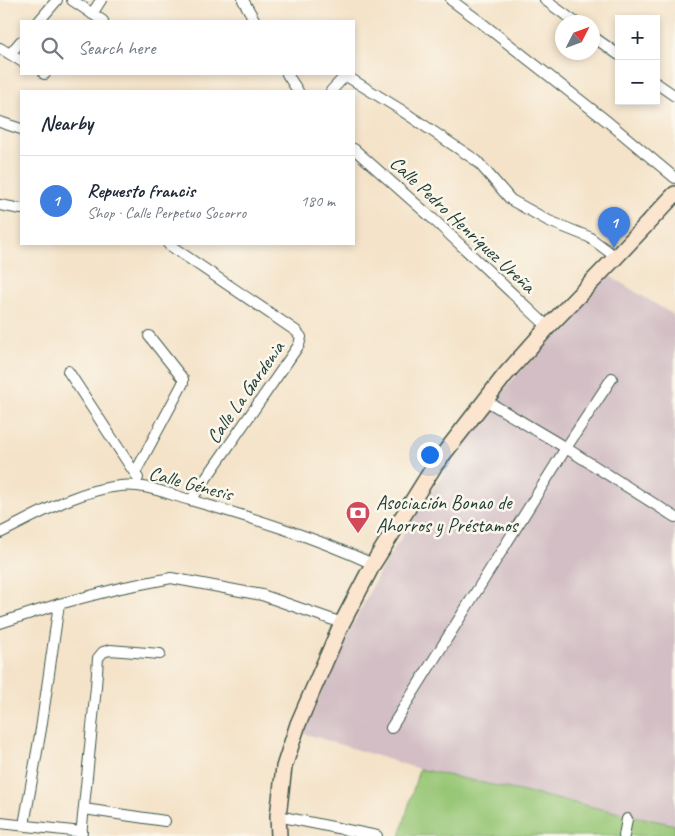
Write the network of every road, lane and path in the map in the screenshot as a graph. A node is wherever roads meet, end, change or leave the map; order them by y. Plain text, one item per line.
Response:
1 (57, 0) edge
2 (72, 0) edge
3 (101, 0) edge
4 (243, 0) edge
5 (451, 0) edge
6 (545, 0) edge
7 (92, 14) junction
8 (565, 15) edge
9 (40, 20) edge
10 (101, 20) edge
11 (255, 20) edge
12 (20, 42) edge
13 (600, 42) edge
14 (0, 48) edge
15 (615, 52) edge
16 (10, 54) junction
17 (20, 60) edge
18 (288, 75) edge
19 (344, 75) edge
20 (660, 86) edge
21 (297, 90) edge
22 (333, 90) edge
23 (675, 96) edge
24 (0, 122) edge
25 (20, 129) edge
26 (355, 149) edge
27 (675, 178) edge
28 (675, 194) edge
29 (0, 205) edge
30 (20, 209) edge
31 (169, 245) edge
32 (616, 257) junction
33 (548, 327) junction
34 (148, 336) dead end
35 (68, 371) dead end
36 (612, 378) dead end
37 (485, 400) junction
38 (566, 448) junction
39 (135, 473) junction
40 (144, 487) junction
41 (191, 500) junction
42 (675, 517) edge
43 (0, 533) edge
44 (373, 564) junction
45 (59, 604) junction
46 (0, 622) edge
47 (342, 623) junction
48 (160, 654) dead end
49 (391, 728) dead end
50 (84, 809) junction
51 (278, 816) junction
52 (627, 819) dead end
53 (165, 821) dead end
54 (0, 822) edge
55 (24, 825) junction
56 (82, 834) edge
57 (279, 836) edge
58 (377, 836) edge
59 (624, 836) edge

1 - 9 street
2 - 7 street
3 - 7 street
4 - 11 street
5 - 27 street
6 - 8 street
7 - 10 street
12 - 16 street
13 - 15 street
14 - 16 street
16 - 17 street
18 - 21 street
19 - 22 street
19 - 32 street
20 - 23 street
24 - 25 street
26 - 33 street, Calle Pedro Henríquez Ureña
28 - 32 main road
29 - 30 street
31 - 41 street, Calle La Gardenia
32 - 33 main road
33 - 37 main road
34 - 39 street
35 - 39 street
36 - 38 street
37 - 38 street
37 - 44 main road
38 - 42 street
38 - 49 street
39 - 40 street
40 - 41 street, Calle Génesis
40 - 43 street, Calle Génesis
41 - 44 street, Calle Génesis
44 - 47 main road
45 - 46 street
45 - 47 street
45 - 55 street
47 - 51 main road
48 - 50 street
50 - 53 street
50 - 56 street
51 - 57 main road
51 - 58 street
52 - 59 street
54 - 55 street
55 - 56 street

